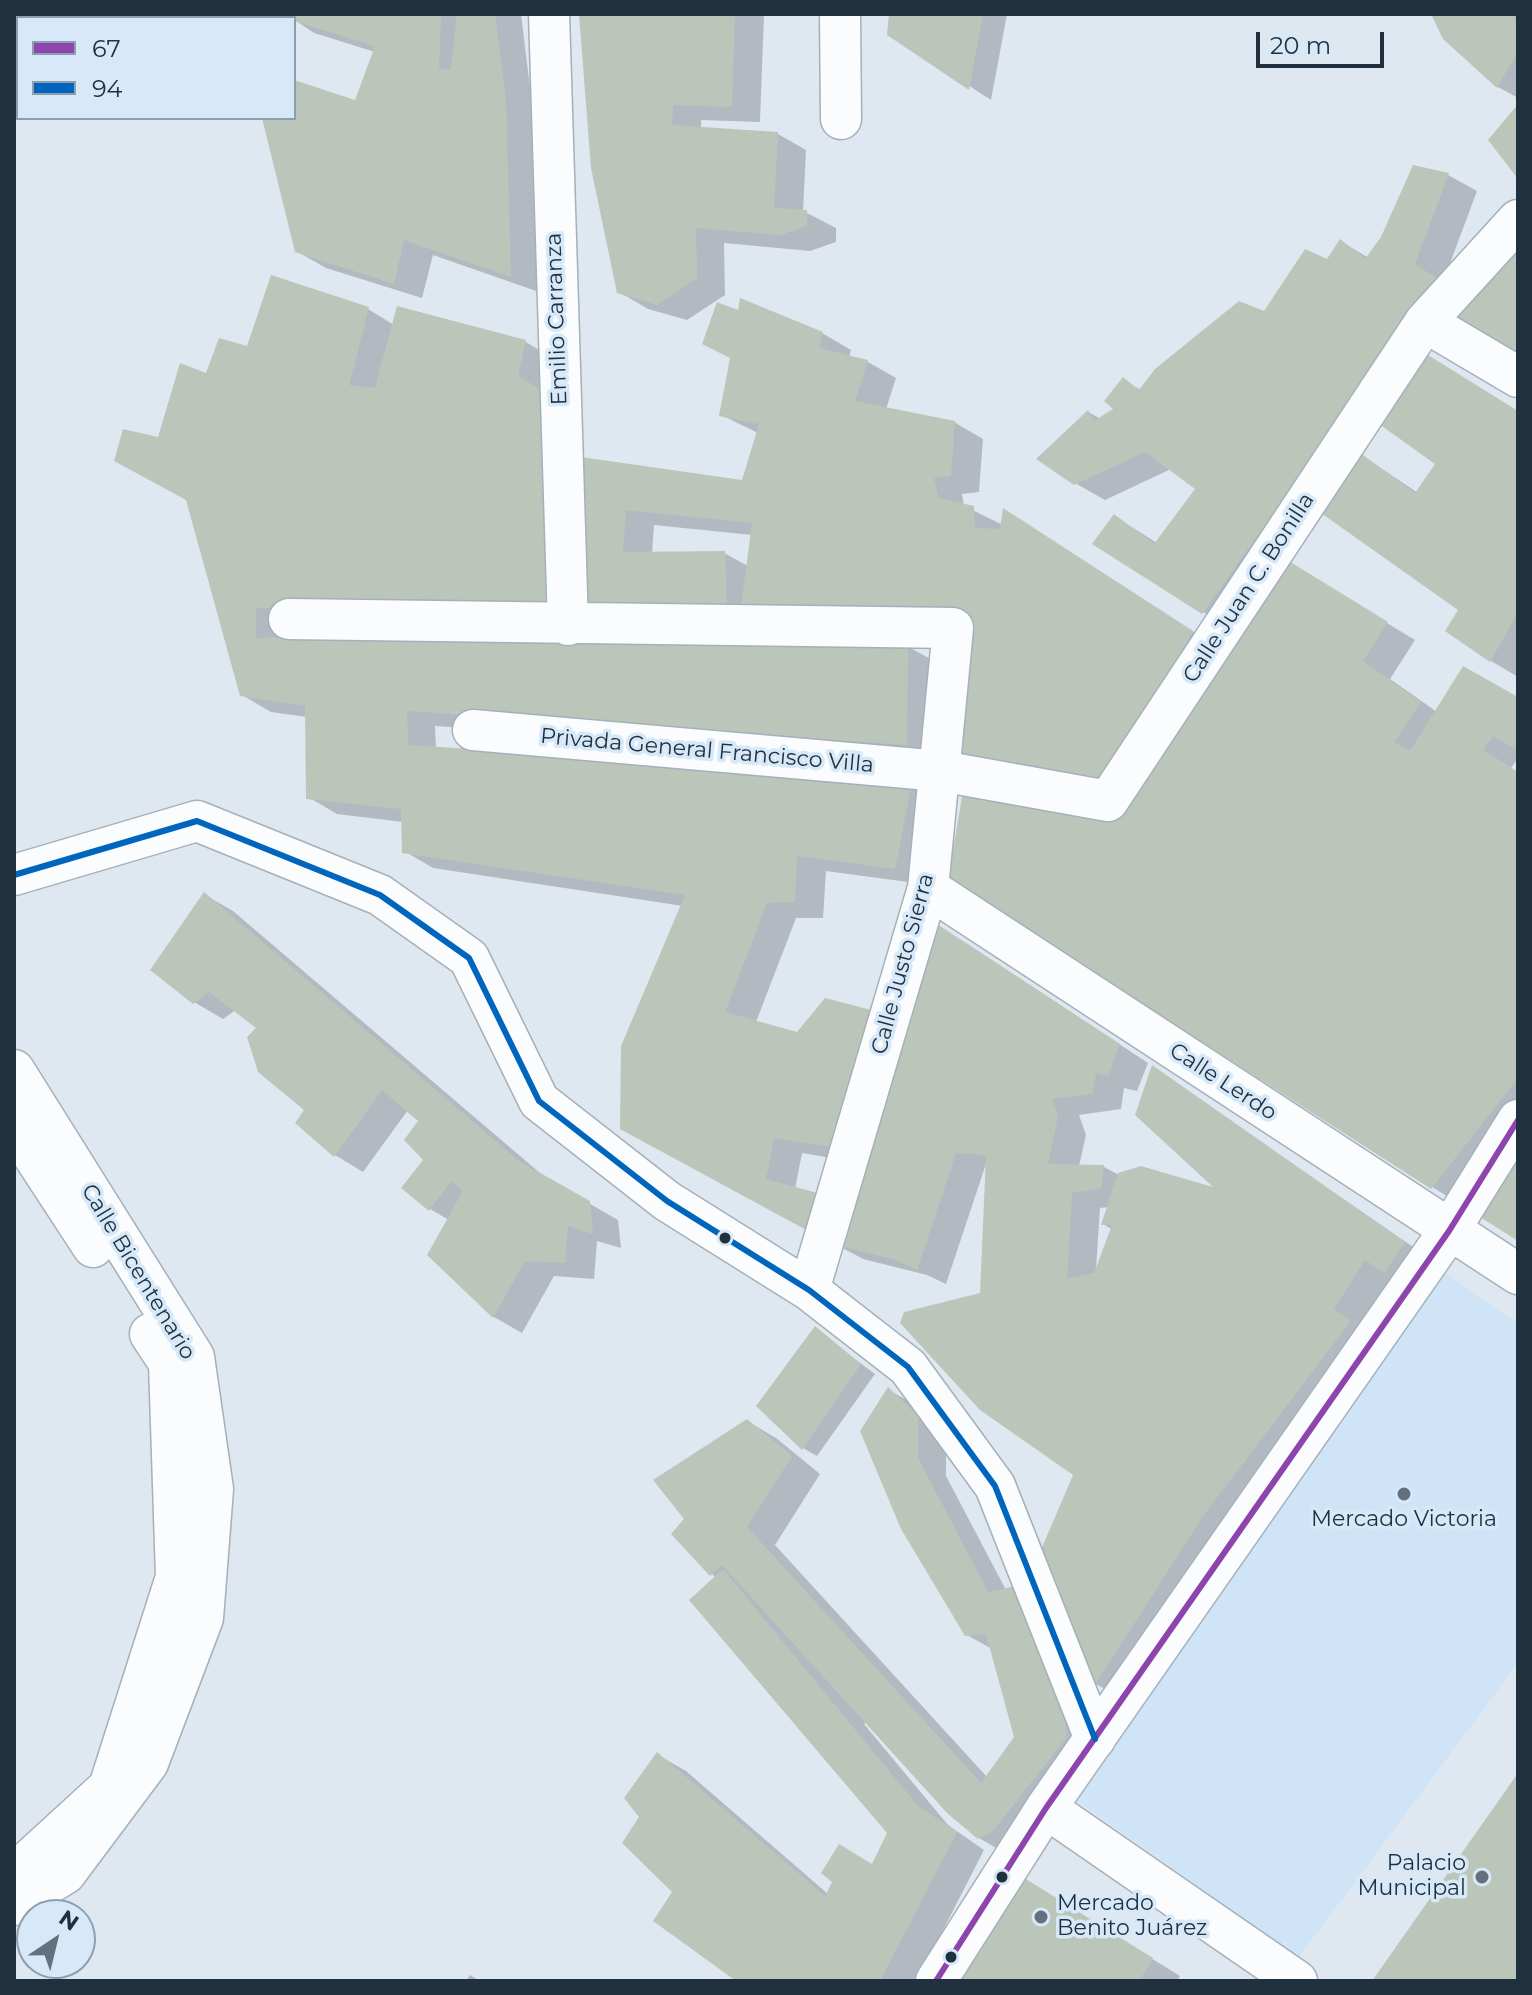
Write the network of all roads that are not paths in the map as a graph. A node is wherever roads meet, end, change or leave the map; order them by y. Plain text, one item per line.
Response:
1 (549, 14) edge
2 (840, 14) edge
3 (841, 119) dead end
4 (1518, 220) edge
5 (1425, 322) junction
6 (1518, 377) edge
7 (289, 619) dead end
8 (568, 625) junction
9 (473, 730) dead end
10 (941, 771) junction
11 (14, 875) edge
12 (928, 888) junction
13 (14, 1070) edge
14 (1518, 1120) edge
15 (14, 1126) edge
16 (1449, 1231) junction
17 (1518, 1274) edge
18 (809, 1290) junction
19 (1095, 1739) junction
20 (1046, 1808) junction
21 (14, 1874) edge
22 (14, 1905) edge
23 (936, 1981) edge
24 (1297, 1981) edge

1 - 8 street, Emilio Carranza
2 - 3 street
4 - 5 street
5 - 6 street
5 - 10 street, Calle Juan C. Bonilla
7 - 8 street
8 - 10 street, Calle Justo Sierra
9 - 10 street, Privada General Francisco Villa
10 - 12 street, Calle Justo Sierra
11 - 18 street
12 - 16 street, Calle Lerdo
12 - 18 street, Calle Justo Sierra
13 - 22 street, Calle Bicentenario
14 - 16 street
15 - 21 street, Calle Bicentenario
16 - 17 street, Calle Lerdo
16 - 19 street
18 - 19 street
19 - 20 street
20 - 23 street
20 - 24 street

